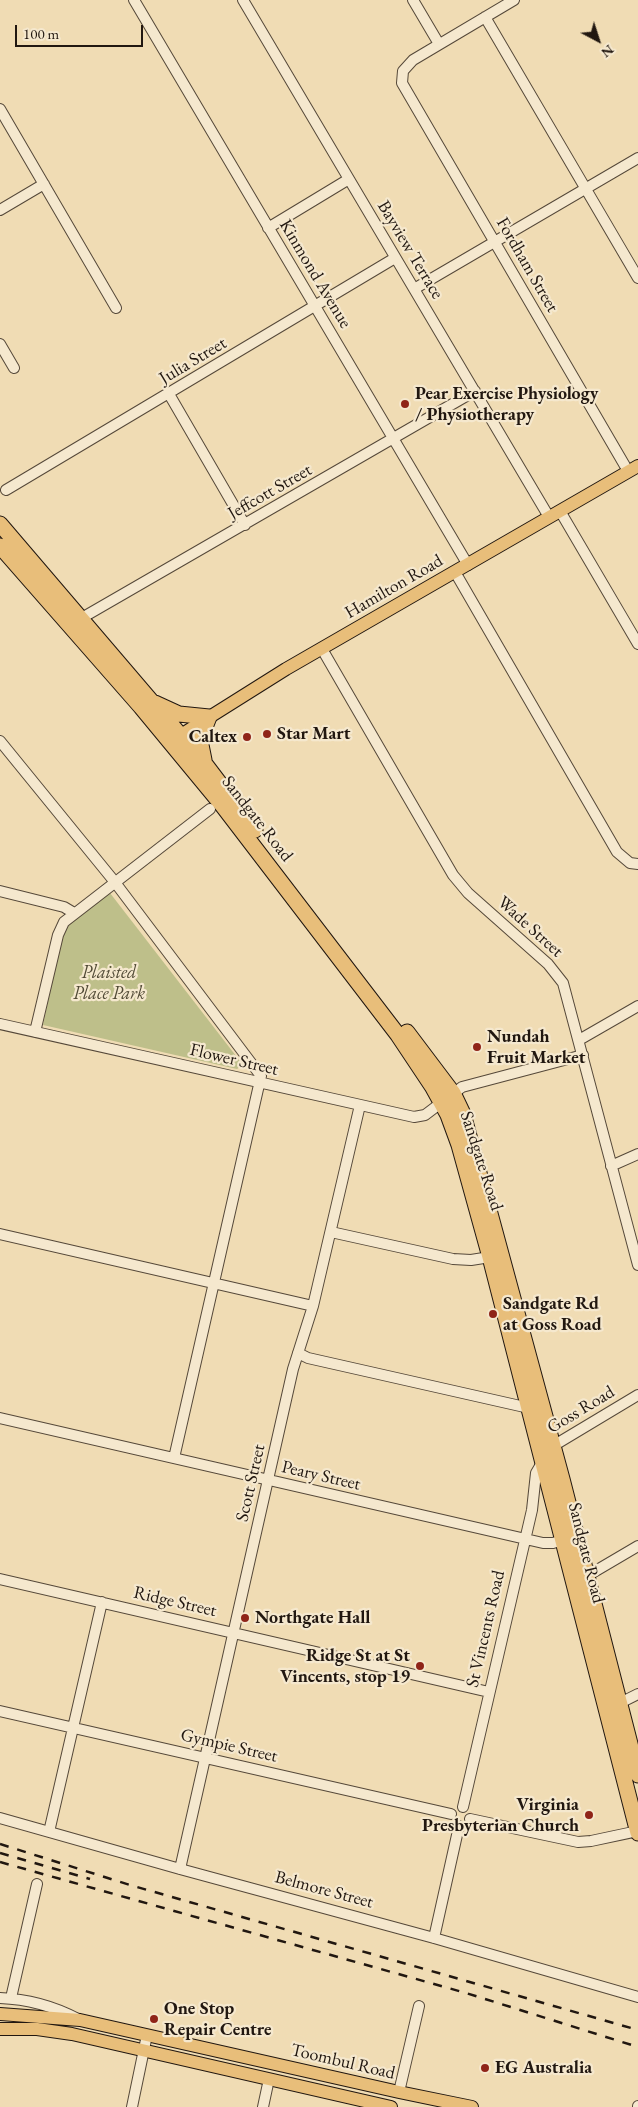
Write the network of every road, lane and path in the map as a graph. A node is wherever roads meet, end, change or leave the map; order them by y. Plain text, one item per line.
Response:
1 (134, 0) edge
2 (243, 0) edge
3 (413, 0) edge
4 (514, 0) edge
5 (485, 17) junction
6 (439, 44) junction
7 (0, 110) edge
8 (638, 158) edge
9 (349, 180) junction
10 (44, 184) junction
11 (585, 188) junction
12 (0, 210) edge
13 (268, 228) junction
14 (494, 241) junction
15 (396, 258) junction
16 (638, 278) edge
17 (414, 288) junction
18 (316, 307) junction
19 (116, 308) dead end
20 (0, 344) edge
21 (14, 368) dead end
22 (475, 391) junction
23 (168, 394) junction
24 (393, 439) junction
25 (633, 468) edge
26 (6, 490) dead end
27 (554, 514) junction
28 (0, 524) edge
29 (245, 525) junction
30 (0, 546) edge
31 (468, 565) junction
32 (455, 572) junction
33 (80, 619) junction
34 (638, 644) edge
35 (322, 649) junction
36 (151, 701) junction
37 (209, 717) junction
38 (175, 738) junction
39 (0, 741) edge
40 (205, 764) junction
41 (210, 809) dead end
42 (638, 864) edge
43 (114, 881) junction
44 (0, 892) edge
45 (74, 913) junction
46 (638, 1006) edge
47 (0, 1024) edge
48 (36, 1032) junction
49 (578, 1040) junction
50 (583, 1055) junction
51 (259, 1082) junction
52 (447, 1097) junction
53 (360, 1106) junction
54 (638, 1154) edge
55 (611, 1166) junction
56 (331, 1232) junction
57 (0, 1234) edge
58 (490, 1257) junction
59 (638, 1266) edge
60 (214, 1283) junction
61 (313, 1306) junction
62 (298, 1353) junction
63 (638, 1395) edge
64 (529, 1408) junction
65 (0, 1418) edge
66 (545, 1454) junction
67 (174, 1458) junction
68 (268, 1481) junction
69 (570, 1538) junction
70 (525, 1540) junction
71 (638, 1546) edge
72 (587, 1576) junction
73 (0, 1579) edge
74 (102, 1602) junction
75 (233, 1632) junction
76 (489, 1692) junction
77 (638, 1694) edge
78 (613, 1706) junction
79 (0, 1711) edge
80 (73, 1728) junction
81 (205, 1757) junction
82 (638, 1775) edge
83 (463, 1806) junction
84 (451, 1814) junction
85 (0, 1818) edge
86 (470, 1819) junction
87 (459, 1826) junction
88 (49, 1832) junction
89 (638, 1832) edge
90 (180, 1869) junction
91 (37, 1884) dead end
92 (434, 1938) junction
93 (638, 1997) edge
94 (0, 1998) edge
95 (11, 1998) junction
96 (418, 2006) dead end
97 (0, 2014) edge
98 (80, 2020) junction
99 (0, 2029) edge
100 (147, 2035) junction
101 (144, 2050) junction
102 (269, 2079) junction
103 (399, 2092) junction
104 (362, 2103) edge
105 (132, 2107) edge
106 (263, 2107) edge
107 (393, 2107) edge
108 (472, 2107) edge

1 - 13 street, Kinmond Avenue
2 - 9 street, Bayview Terrace
3 - 6 street
4 - 5 street
5 - 6 street
5 - 11 street
6 - 14 street, Fordham Street
7 - 10 street
8 - 11 street
9 - 13 street
9 - 15 street, Bayview Terrace
10 - 12 street
10 - 19 street
11 - 14 street
11 - 16 street
13 - 18 street, Kinmond Avenue
14 - 17 street
14 - 25 street, Fordham Street
15 - 17 street, Bayview Terrace
15 - 18 street, Julia Street
17 - 22 street, Bayview Terrace
18 - 23 street, Julia Street
18 - 24 street, Kinmond Avenue
20 - 21 street
22 - 24 street, Jeffcott Street
22 - 27 street, Bayview Terrace
23 - 26 street, Julia Street
23 - 29 street
24 - 29 street, Jeffcott Street
24 - 31 street, Kinmond Avenue
25 - 27 main road, Hamilton Road
27 - 31 main road, Hamilton Road
27 - 34 street, Bayview Terrace
28 - 33 highway, Sandgate Road
29 - 33 street, Jeffcott Street
30 - 38 highway, Sandgate Road
31 - 32 main road, Hamilton Road
32 - 35 main road, Hamilton Road
32 - 42 street
33 - 36 highway, Sandgate Road
35 - 37 main road, Hamilton Road
35 - 49 street, Wade Street
36 - 37 highway
36 - 38 highway, Sandgate Road
37 - 38 main road, Hamilton Road
37 - 40 highway
38 - 40 highway, Sandgate Road
38 - 52 highway, Sandgate Road
39 - 43 street
40 - 52 highway, Sandgate Road
41 - 43 street
43 - 45 street
43 - 51 street
44 - 45 street
45 - 48 street
46 - 49 street
47 - 48 street, Flower Street
48 - 51 street, Flower Street
49 - 50 street, Wade Street
50 - 52 street, Flower Street
50 - 55 street, Wade Street
51 - 53 street, Flower Street
51 - 60 street
52 - 53 street, Flower Street
52 - 58 highway, Sandgate Road
52 - 66 highway, Sandgate Road
53 - 56 street, Scott Street
54 - 55 street
55 - 59 street, Wade Street
56 - 58 street
56 - 61 street, Scott Street
57 - 60 street
58 - 64 highway, Sandgate Road
60 - 61 street
60 - 67 street
61 - 62 street, Scott Street
62 - 64 street
62 - 68 street, Scott Street
63 - 66 street, Goss Road
64 - 66 highway, Sandgate Road
65 - 67 street, Peary Street
66 - 69 highway, Sandgate Road
66 - 70 street, St Vincents Road
67 - 68 street, Peary Street
68 - 70 street, Peary Street
68 - 75 street, Scott Street
69 - 70 street, Peary Street
69 - 72 highway, Sandgate Road
69 - 78 highway, Sandgate Road
70 - 76 street, St Vincents Road
71 - 72 street
72 - 78 highway, Sandgate Road
73 - 74 street, Ridge Street
74 - 75 street, Ridge Street
74 - 80 street
75 - 76 street, Ridge Street
75 - 81 street, Scott Street
76 - 83 street, St Vincents Road
77 - 78 street
78 - 82 highway, Sandgate Road
78 - 89 highway, Sandgate Road
79 - 80 street, Gympie Street
80 - 81 street, Gympie Street
80 - 88 street
81 - 84 street, Gympie Street
81 - 90 street, Scott Street
83 - 84 street
83 - 86 street
84 - 87 street
85 - 88 street, Belmore Street
86 - 87 street
86 - 89 street
87 - 92 street
88 - 90 street, Belmore Street
90 - 92 street, Belmore Street
91 - 95 street
92 - 93 street, Belmore Street
94 - 95 street
95 - 98 street
96 - 103 street
97 - 98 main road, Toombul Road
98 - 100 main road, Toombul Road
99 - 101 main road, Toombul Road
100 - 101 street
100 - 103 main road, Toombul Road
101 - 102 main road, Toombul Road
101 - 105 street
102 - 104 main road, Toombul Road
102 - 106 street
103 - 107 main road
103 - 108 main road, Toombul Road
104 - 107 main road, Toombul Road

